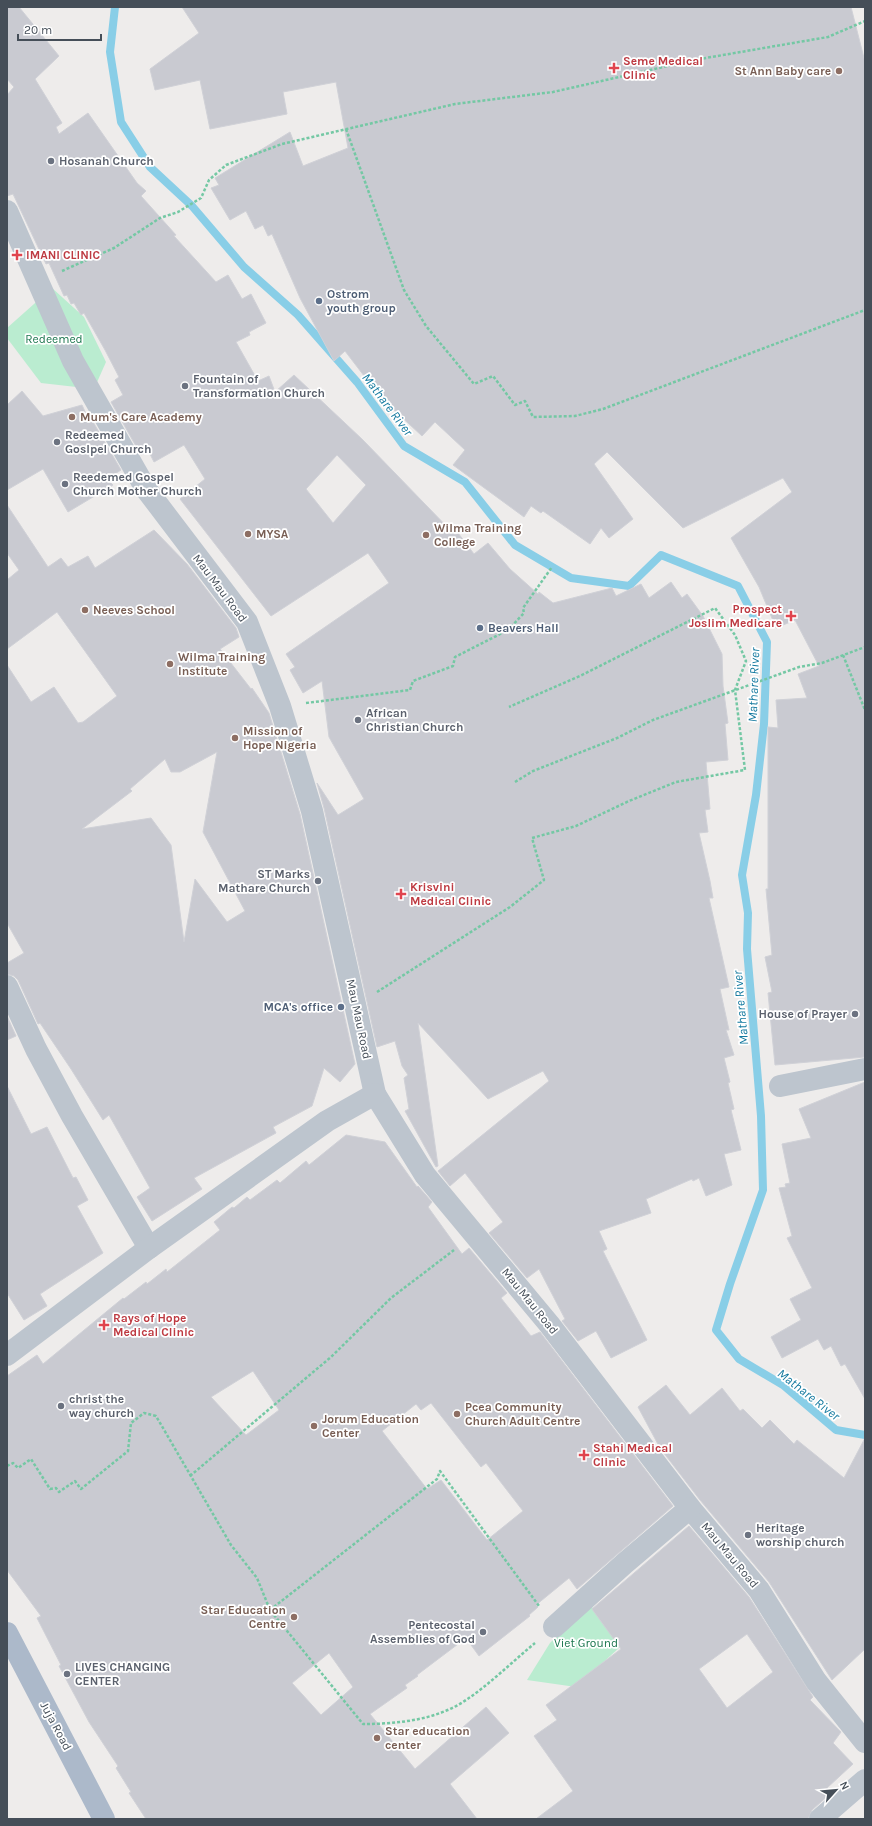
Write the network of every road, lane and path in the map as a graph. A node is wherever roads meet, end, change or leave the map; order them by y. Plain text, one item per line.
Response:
1 (865, 21) edge
2 (346, 129) junction
3 (7, 211) edge
4 (36, 277) junction
5 (865, 310) edge
6 (552, 567) dead end
7 (865, 647) edge
8 (843, 655) junction
9 (734, 690) junction
10 (280, 706) junction
11 (509, 707) dead end
12 (865, 710) edge
13 (515, 782) dead end
14 (7, 986) edge
15 (356, 1004) junction
16 (865, 1069) edge
17 (780, 1086) dead end
18 (375, 1094) junction
19 (475, 1234) junction
20 (149, 1248) junction
21 (7, 1355) edge
22 (7, 1466) edge
23 (190, 1476) junction
24 (690, 1508) junction
25 (270, 1610) junction
26 (554, 1627) junction
27 (7, 1633) edge
28 (865, 1742) edge
29 (865, 1780) edge
30 (104, 1819) edge
31 (820, 1819) edge

1 - 2 path
2 - 4 path
2 - 5 path
3 - 4 street, Mau Mau Road
4 - 10 street, Mau Mau Road
6 - 10 path
7 - 8 path
8 - 9 path
8 - 12 path
9 - 11 path
9 - 13 path
9 - 15 path
10 - 15 street, Mau Mau Road
14 - 20 street
15 - 18 street, Mau Mau Road
16 - 17 street
18 - 19 street, Mau Mau Road
18 - 20 street
19 - 23 path
19 - 24 street, Mau Mau Road
20 - 21 street
22 - 23 path
23 - 25 path
24 - 26 street
24 - 28 street, Mau Mau Road
25 - 26 path
25 - 26 path
27 - 30 main road, Juja Road
29 - 31 street

